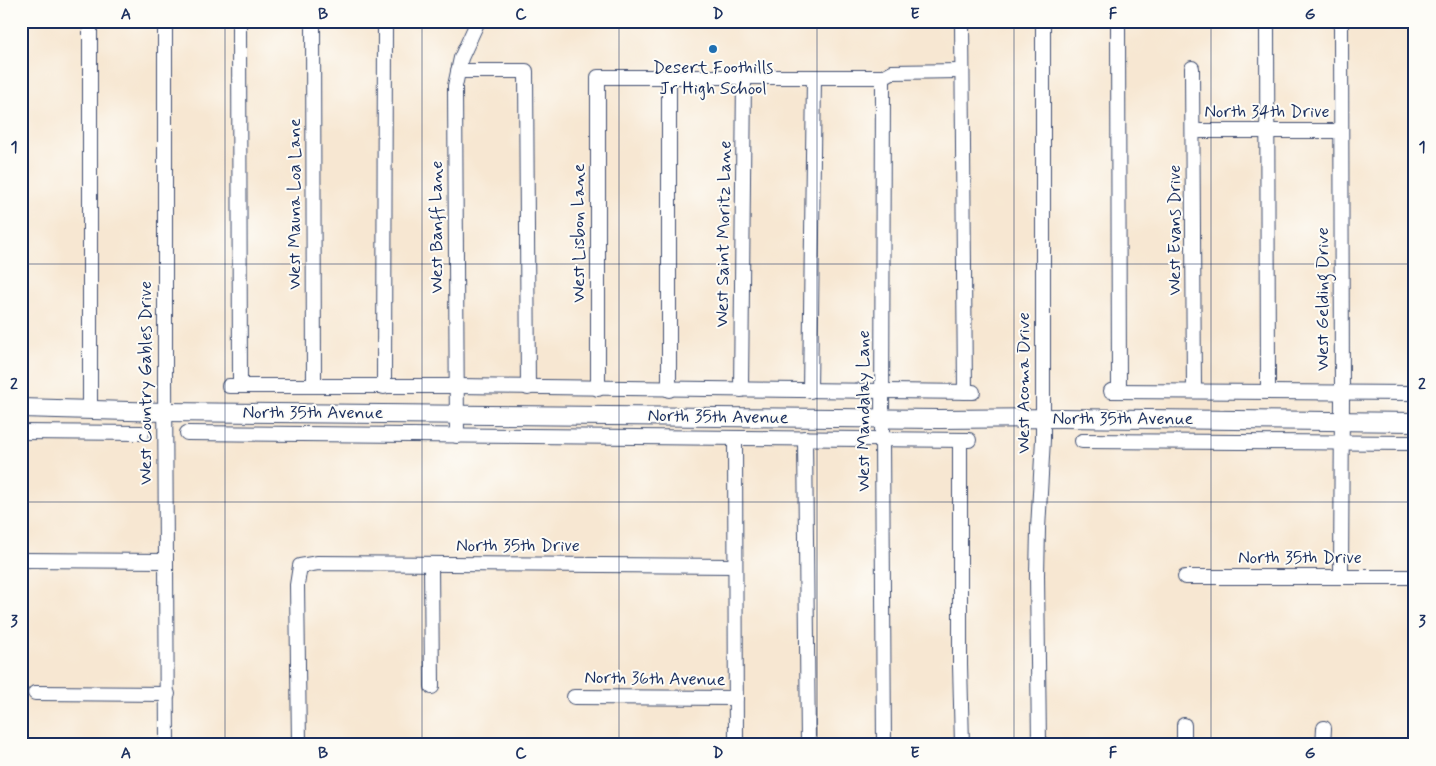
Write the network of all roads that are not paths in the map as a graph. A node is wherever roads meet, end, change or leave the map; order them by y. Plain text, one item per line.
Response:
1 (90, 21) edge
2 (165, 21) edge
3 (239, 21) edge
4 (313, 21) edge
5 (385, 21) edge
6 (478, 21) edge
7 (962, 21) edge
8 (1043, 21) edge
9 (1118, 21) edge
10 (1267, 21) edge
11 (1341, 21) edge
12 (1192, 68) dead end
13 (458, 71) junction
14 (962, 71) junction
15 (669, 78) junction
16 (744, 78) junction
17 (814, 78) junction
18 (884, 78) junction
19 (1193, 131) junction
20 (1267, 131) junction
21 (1341, 131) junction
22 (314, 386) junction
23 (457, 386) junction
24 (384, 387) junction
25 (528, 388) junction
26 (598, 389) junction
27 (669, 390) junction
28 (741, 390) junction
29 (810, 391) junction
30 (882, 391) junction
31 (1194, 391) junction
32 (1268, 392) junction
33 (1342, 392) junction
34 (1415, 393) edge
35 (21, 408) edge
36 (90, 411) junction
37 (165, 412) junction
38 (457, 414) junction
39 (882, 418) junction
40 (1043, 419) junction
41 (1342, 421) junction
42 (1415, 422) edge
43 (21, 432) edge
44 (142, 433) dead end
45 (187, 433) dead end
46 (457, 436) junction
47 (735, 438) junction
48 (806, 438) junction
49 (882, 439) junction
50 (1082, 442) dead end
51 (1341, 442) junction
52 (1415, 443) edge
53 (21, 560) edge
54 (165, 561) junction
55 (431, 564) junction
56 (735, 566) junction
57 (1185, 577) dead end
58 (1341, 577) junction
59 (1415, 577) edge
60 (432, 687) dead end
61 (35, 693) dead end
62 (168, 694) junction
63 (574, 697) dead end
64 (736, 698) junction
65 (1184, 725) dead end
66 (1324, 728) dead end
67 (167, 745) edge
68 (299, 745) edge
69 (736, 745) edge
70 (808, 745) edge
71 (884, 745) edge
72 (962, 745) edge
73 (1039, 745) edge
74 (1184, 745) edge
75 (1323, 745) edge

1 - 36 street
2 - 37 street, West Country Gables Drive
3 - 22 street, North 35th Avenue
4 - 22 street, West Mauna Loa Lane
5 - 24 street
6 - 13 street, West Banff Lane
7 - 14 street
8 - 40 street, West Acoma Drive
9 - 31 street, North 35th Avenue
10 - 20 street
11 - 21 street, West Gelding Drive
12 - 19 street, West Evans Drive
13 - 23 street, West Banff Lane
13 - 25 street
14 - 18 street
14 - 30 street, North 35th Avenue
15 - 16 street
15 - 26 street, West Lisbon Lane
15 - 27 street
16 - 17 street
16 - 28 street, West Saint Moritz Lane
17 - 18 street
17 - 29 street
18 - 30 street, West Mandalay Lane
19 - 20 street, North 34th Drive
19 - 31 street, West Evans Drive
20 - 21 street, North 34th Drive
20 - 32 street
21 - 33 street, West Gelding Drive
22 - 24 street, North 35th Avenue
23 - 24 street, North 35th Avenue
23 - 25 street, North 35th Avenue
23 - 38 street, West Banff Lane
25 - 26 street, North 35th Avenue
26 - 27 street, North 35th Avenue
27 - 28 street, North 35th Avenue
28 - 29 street, North 35th Avenue
29 - 30 street, North 35th Avenue
30 - 39 street, West Mandalay Lane
31 - 32 street, North 35th Avenue
32 - 33 street, North 35th Avenue
33 - 34 street, North 35th Avenue
33 - 41 street, West Gelding Drive
35 - 36 main road, North 35th Avenue
36 - 37 main road, North 35th Avenue
37 - 38 main road, North 35th Avenue
37 - 54 street, West Country Gables Drive
38 - 39 main road, North 35th Avenue
38 - 46 street, West Banff Lane
39 - 40 main road, North 35th Avenue
39 - 49 street, West Mandalay Lane
40 - 41 main road, North 35th Avenue
40 - 73 street, West Acoma Drive
41 - 42 main road, North 35th Avenue
41 - 51 street, West Gelding Drive
43 - 44 street
45 - 46 street, North 35th Avenue
46 - 47 street, North 35th Avenue
47 - 48 street, North 35th Avenue
47 - 56 street
48 - 49 street, North 35th Avenue
48 - 70 street
49 - 71 street, West Mandalay Lane
49 - 72 street, North 35th Avenue
50 - 51 street, North 35th Avenue
51 - 52 street, North 35th Avenue
51 - 58 street, West Gelding Drive
53 - 54 street
54 - 62 street, West Country Gables Drive
55 - 56 street, North 35th Drive
55 - 60 street
55 - 68 street, North 35th Drive
56 - 64 street
57 - 58 street, North 35th Drive
58 - 59 street, North 35th Drive
61 - 62 street
62 - 67 street, West Country Gables Drive
63 - 64 street, North 36th Avenue
64 - 69 street
65 - 74 street
66 - 75 street

